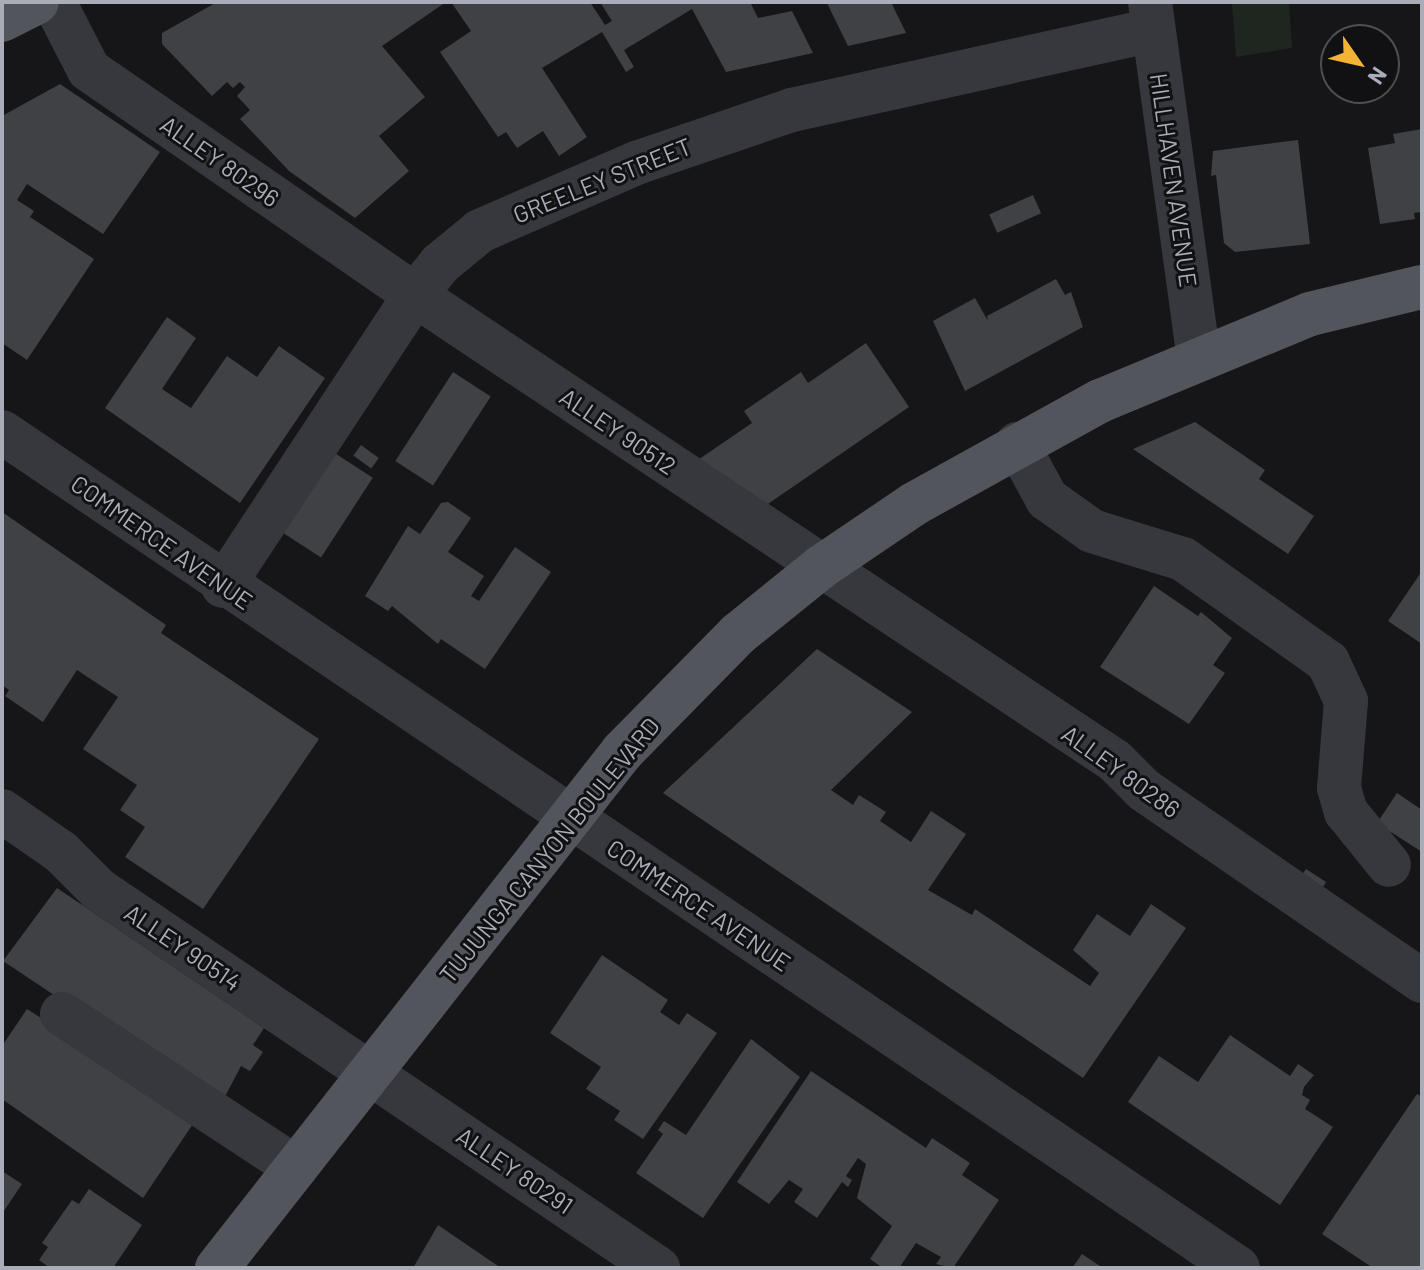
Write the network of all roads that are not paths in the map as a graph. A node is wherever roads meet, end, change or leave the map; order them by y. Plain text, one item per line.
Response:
1 (37, 2) edge
2 (54, 2) edge
3 (1152, 16) edge
4 (2, 20) edge
5 (1422, 287) edge
6 (415, 295) junction
7 (1199, 358) junction
8 (2, 432) edge
9 (1017, 444) junction
10 (821, 567) junction
11 (223, 586) junction
12 (2, 811) edge
13 (573, 819) junction
14 (1389, 865) dead end
15 (1421, 978) edge
16 (62, 1014) dead end
17 (372, 1073) junction
18 (296, 1168) junction
19 (217, 1268) edge
20 (658, 1268) edge
21 (1238, 1268) edge

1 - 4 main road
2 - 6 street, ALLEY 80296
3 - 6 street, GREELEY STREET
3 - 7 street, HILLHAVEN AVENUE
5 - 7 main road, TUJUNGA CANYON BOULEVARD
6 - 10 street, ALLEY 90512
6 - 11 street, GREELEY STREET
7 - 9 main road, TUJUNGA CANYON BOULEVARD
8 - 11 street, COMMERCE AVENUE
9 - 10 main road, TUJUNGA CANYON BOULEVARD
9 - 14 street
10 - 13 main road, TUJUNGA CANYON BOULEVARD
10 - 15 street, ALLEY 80286
11 - 13 street, COMMERCE AVENUE
12 - 17 street, ALLEY 90514
13 - 17 main road, TUJUNGA CANYON BOULEVARD
13 - 21 street, COMMERCE AVENUE
16 - 18 street
17 - 18 main road, TUJUNGA CANYON BOULEVARD
17 - 20 street, ALLEY 80291
18 - 19 main road, TUJUNGA CANYON BOULEVARD

